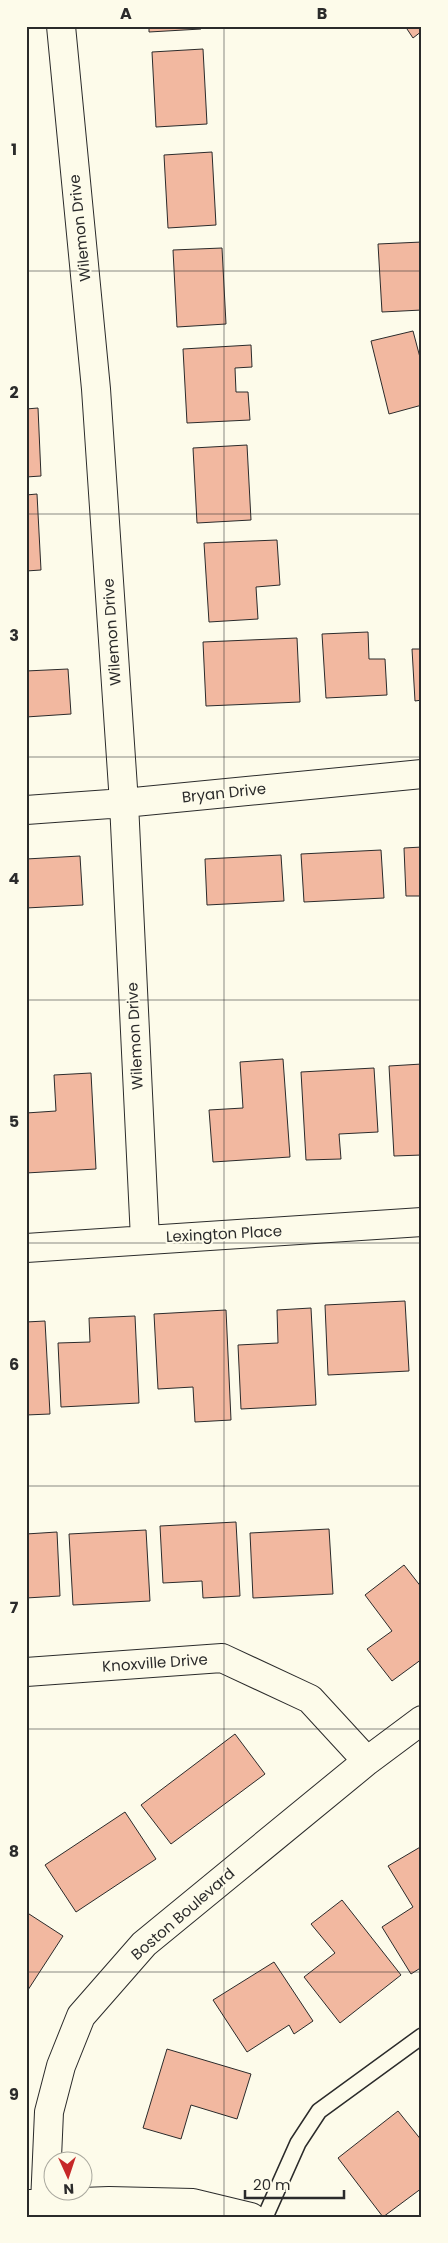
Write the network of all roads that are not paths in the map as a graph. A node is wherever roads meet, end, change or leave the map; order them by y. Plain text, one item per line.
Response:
1 (60, 26) edge
2 (422, 774) edge
3 (124, 804) junction
4 (26, 810) edge
5 (422, 1222) edge
6 (145, 1239) junction
7 (26, 1248) edge
8 (26, 1672) edge
9 (422, 1720) edge
10 (367, 1761) junction
11 (422, 2036) edge
12 (36, 2204) edge
13 (251, 2217) edge
14 (265, 2217) edge

1 - 3 street, Wilemon Drive
2 - 3 street, Bryan Drive
3 - 4 street, Bryan Drive
3 - 6 street, Wilemon Drive
5 - 6 street, Lexington Place
6 - 7 street, Lexington Place
8 - 10 street, Knoxville Drive
9 - 10 street, Boston Boulevard
10 - 12 street, Boston Boulevard
11 - 14 lane
12 - 13 street

